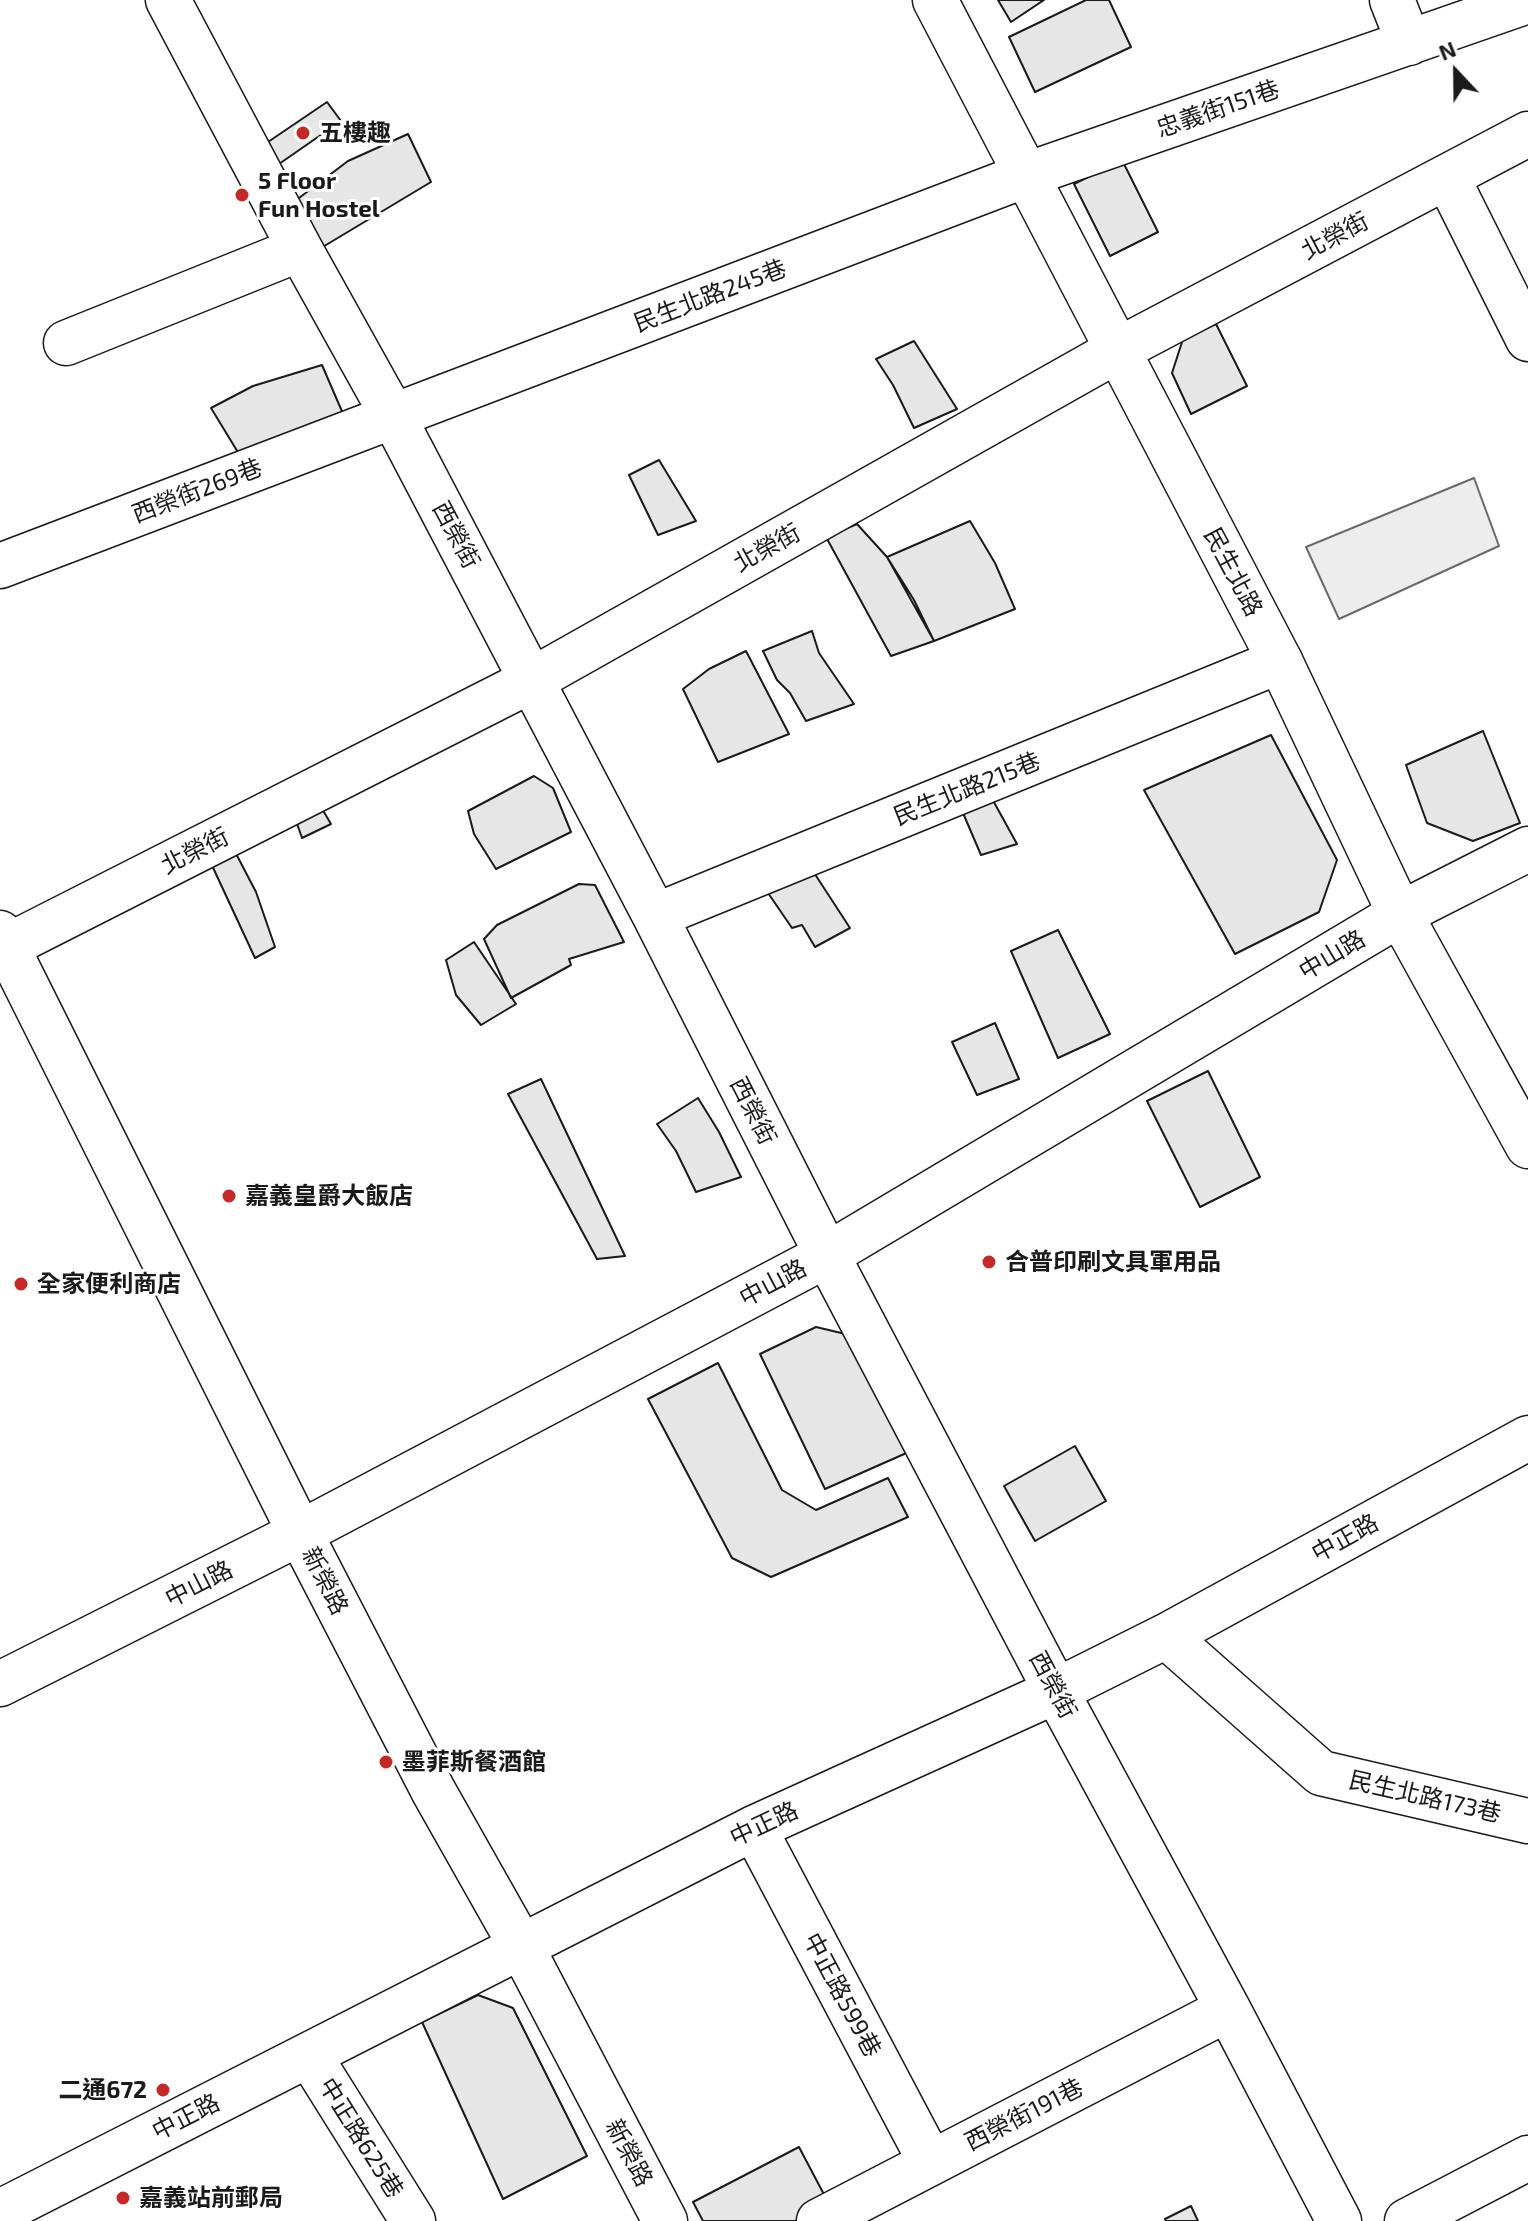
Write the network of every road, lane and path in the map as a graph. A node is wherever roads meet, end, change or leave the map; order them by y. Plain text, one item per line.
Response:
1 (168, 0) edge
2 (935, 0) edge
3 (1392, 0) edge
4 (1528, 1) edge
5 (1409, 43) junction
6 (1528, 134) edge
7 (1026, 175) junction
8 (1447, 177) junction
9 (300, 249) junction
10 (1528, 339) edge
11 (66, 343) dead end
12 (1118, 350) junction
13 (393, 416) junction
14 (0, 566) edge
15 (1280, 661) junction
16 (532, 680) junction
17 (1528, 849) edge
18 (1400, 914) junction
19 (655, 916) junction
20 (2, 943) edge
21 (1528, 1146) edge
22 (827, 1255) junction
23 (1528, 1438) edge
24 (300, 1533) junction
25 (1166, 1636) junction
26 (0, 1684) edge
27 (1056, 1691) junction
28 (1528, 1821) edge
29 (754, 1828) junction
30 (521, 1946) junction
31 (1228, 2009) junction
32 (309, 2055) junction
33 (1528, 2158) edge
34 (931, 2163) junction
35 (0, 2212) edge
36 (413, 2221) edge
37 (665, 2221) edge
38 (819, 2221) edge
39 (1339, 2221) edge
40 (1407, 2221) edge

1 - 9 street, 西榮街
2 - 7 street, 民生北路
3 - 5 street
4 - 5 street, 忠義街151巷
5 - 7 street, 忠義街151巷
6 - 8 street, 北榮街
7 - 12 street, 民生北路
7 - 13 street, 民生北路245巷
8 - 10 street
8 - 12 street, 北榮街
9 - 11 street
9 - 13 street, 西榮街
12 - 15 street, 民生北路
12 - 16 street, 北榮街
13 - 14 street, 西榮街269巷
13 - 16 street, 西榮街
15 - 18 street, 民生北路
15 - 19 street, 民生北路215巷
16 - 19 street, 西榮街
16 - 20 street, 北榮街
17 - 18 street, 中山路
18 - 21 street, 民生北路
18 - 22 street, 中山路
19 - 22 street, 西榮街
20 - 24 street, 新榮路
22 - 24 street, 中山路
22 - 27 street, 西榮街
23 - 25 street, 中正路
24 - 26 street, 中山路
24 - 30 street, 新榮路
25 - 27 street, 中正路
25 - 28 street, 民生北路173巷
27 - 29 street, 中正路
27 - 31 street, 西榮街
29 - 30 street, 中正路
29 - 34 street, 中正路599巷
30 - 32 street, 中正路
30 - 37 street, 新榮路
31 - 34 street, 西榮街191巷
31 - 39 street, 西榮街
32 - 35 street, 中正路
32 - 36 street, 中正路625巷
33 - 40 street
34 - 38 street, 西榮街191巷

